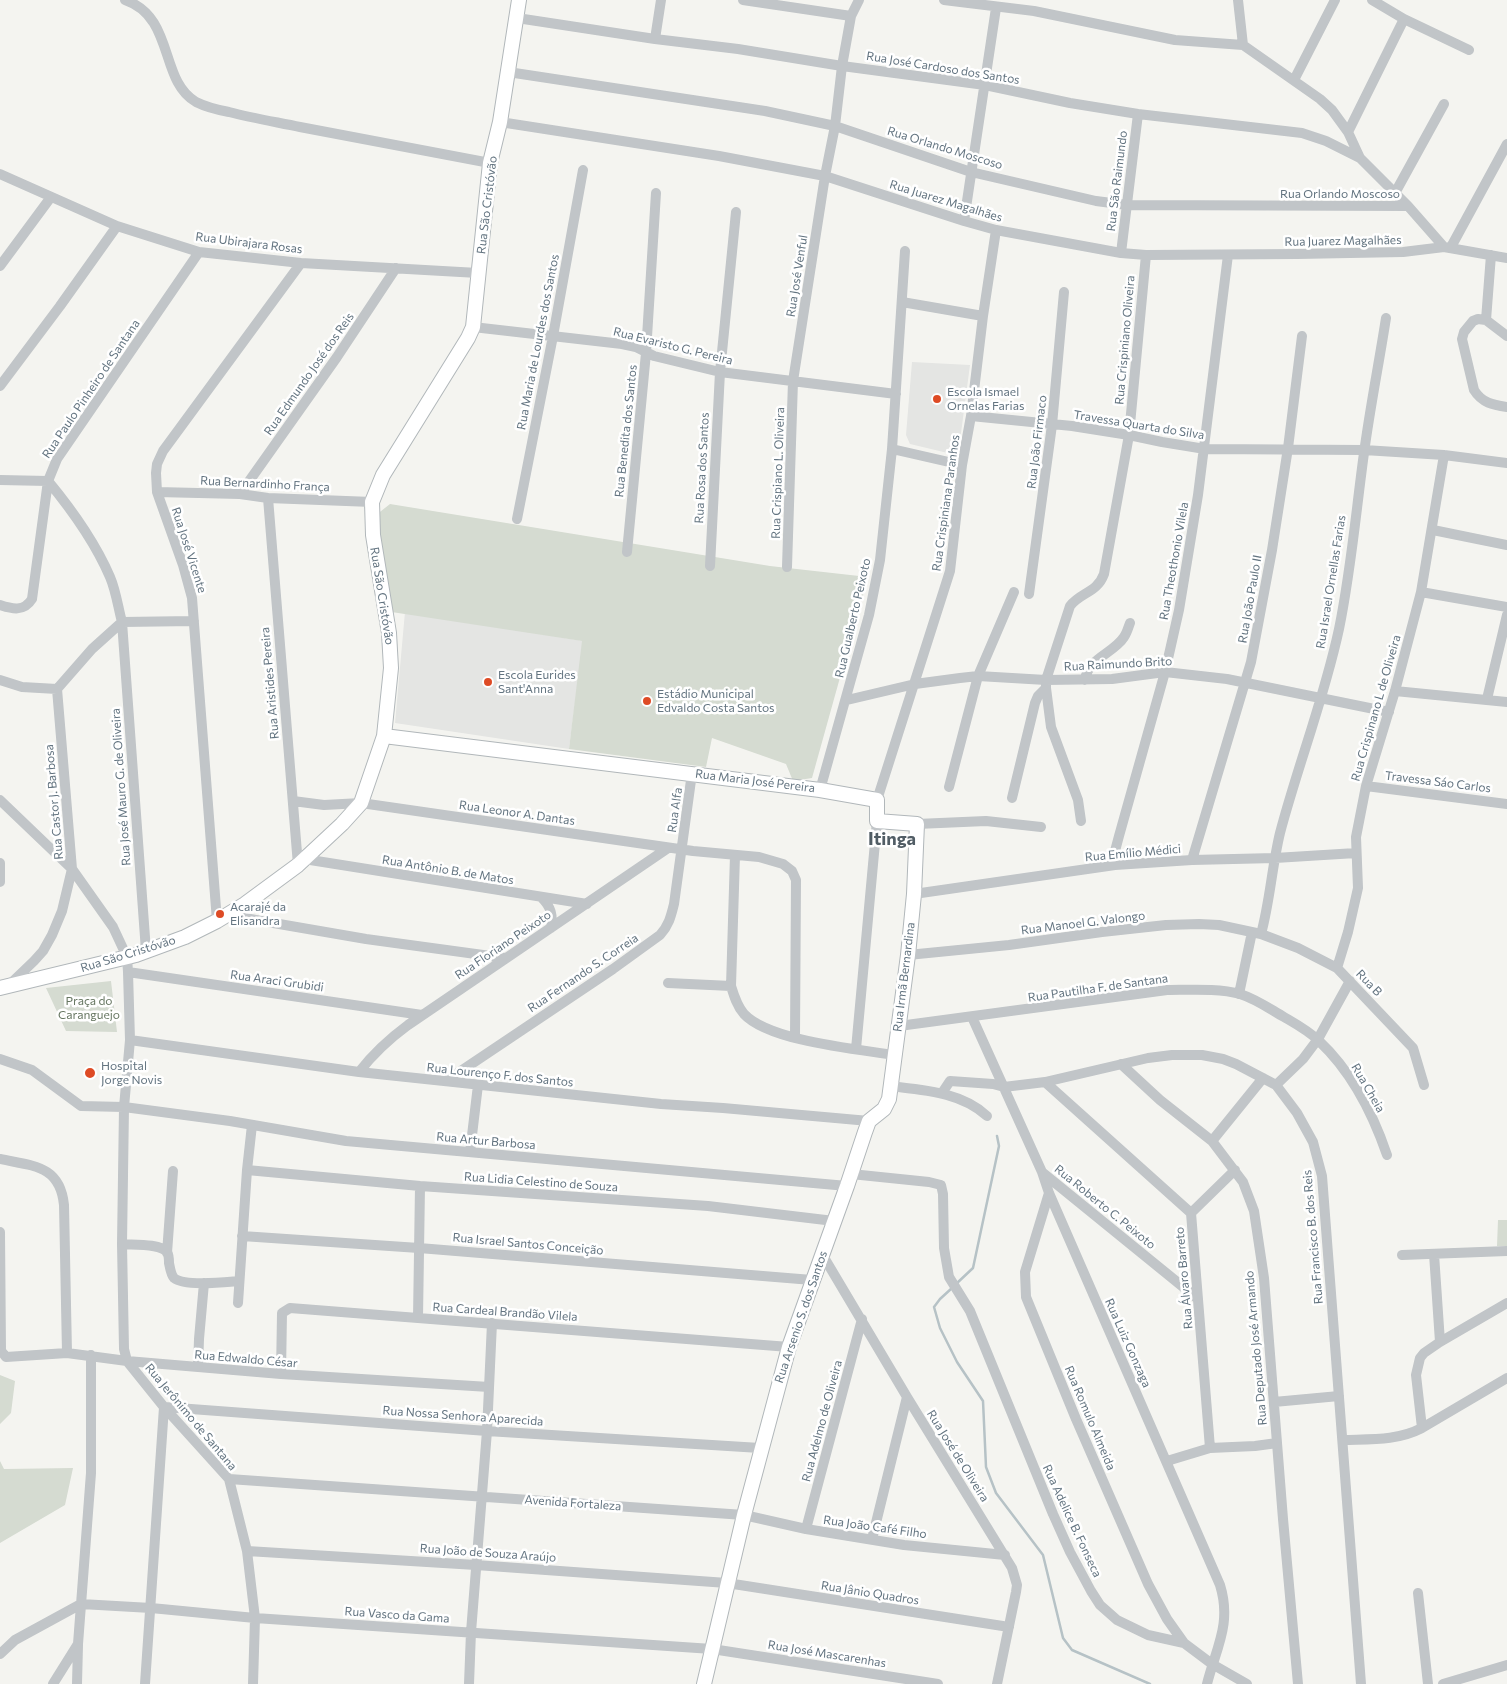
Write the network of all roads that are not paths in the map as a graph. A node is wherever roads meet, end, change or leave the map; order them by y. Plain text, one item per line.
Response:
1 (125, 0) edge
2 (519, 0) edge
3 (661, 0) edge
4 (743, 0) edge
5 (860, 0) edge
6 (944, 0) edge
7 (1037, 0) edge
8 (1238, 0) edge
9 (1336, 0) edge
10 (1372, 0) edge
11 (996, 8) junction
12 (1034, 12) junction
13 (851, 16) junction
14 (517, 18) junction
15 (1404, 19) junction
16 (655, 39) junction
17 (1243, 45) junction
18 (1469, 50) dead end
19 (842, 66) junction
20 (508, 72) junction
21 (1294, 80) junction
22 (985, 85) junction
23 (1444, 104) dead end
24 (1138, 114) junction
25 (500, 122) junction
26 (835, 126) junction
27 (1348, 132) junction
28 (1507, 144) edge
29 (1360, 158) junction
30 (490, 163) junction
31 (583, 170) dead end
32 (971, 172) junction
33 (4, 175) edge
34 (826, 176) junction
35 (0, 184) edge
36 (656, 193) dead end
37 (1395, 193) junction
38 (51, 197) junction
39 (1127, 205) junction
40 (1408, 206) junction
41 (736, 212) dead end
42 (964, 221) junction
43 (117, 226) junction
44 (996, 230) junction
45 (1447, 247) junction
46 (904, 251) dead end
47 (199, 252) junction
48 (1121, 252) junction
49 (1228, 255) junction
50 (1491, 255) junction
51 (1146, 256) junction
52 (1507, 258) edge
53 (301, 263) junction
54 (0, 266) edge
55 (396, 268) junction
56 (478, 273) junction
57 (1064, 292) dead end
58 (902, 302) junction
59 (983, 316) junction
60 (1386, 318) dead end
61 (1486, 320) junction
62 (473, 327) junction
63 (553, 336) junction
64 (1302, 336) dead end
65 (1507, 336) edge
66 (646, 353) junction
67 (720, 372) junction
68 (794, 381) junction
69 (0, 386) edge
70 (896, 394) junction
71 (1507, 407) edge
72 (971, 416) junction
73 (1052, 425) junction
74 (1129, 434) junction
75 (1204, 448) junction
76 (1288, 448) junction
77 (892, 449) junction
78 (1364, 450) junction
79 (1444, 455) junction
80 (1507, 463) edge
81 (962, 465) junction
82 (0, 480) edge
83 (48, 481) junction
84 (157, 492) junction
85 (240, 494) junction
86 (268, 498) junction
87 (372, 502) junction
88 (517, 519) dead end
89 (1433, 530) junction
90 (1507, 545) edge
91 (627, 552) dead end
92 (710, 566) dead end
93 (787, 567) dead end
94 (1014, 592) dead end
95 (1422, 592) junction
96 (1030, 594) dead end
97 (0, 605) edge
98 (1507, 607) edge
99 (1507, 615) edge
100 (194, 621) junction
101 (122, 622) junction
102 (1130, 623) dead end
103 (1165, 672) junction
104 (978, 676) junction
105 (0, 680) edge
106 (1085, 680) junction
107 (1245, 683) junction
108 (915, 684) junction
109 (1046, 684) junction
110 (56, 689) junction
111 (1395, 691) junction
112 (1322, 697) junction
113 (1487, 699) junction
114 (846, 700) junction
115 (1507, 702) edge
116 (1389, 712) junction
117 (384, 736) junction
118 (692, 773) junction
119 (1366, 786) junction
120 (949, 787) dead end
121 (820, 790) junction
122 (1012, 798) dead end
123 (0, 800) edge
124 (877, 800) junction
125 (293, 801) junction
126 (361, 803) junction
127 (1507, 804) edge
128 (1081, 820) dead end
129 (877, 821) junction
130 (917, 824) junction
131 (1041, 827) dead end
132 (668, 848) junction
133 (682, 850) junction
134 (1356, 853) junction
135 (735, 855) junction
136 (1275, 858) junction
137 (1192, 860) junction
138 (301, 862) junction
139 (0, 863) edge
140 (1115, 865) junction
141 (72, 870) junction
142 (0, 882) edge
143 (914, 894) junction
144 (542, 898) junction
145 (587, 904) junction
146 (222, 918) junction
147 (551, 928) junction
148 (1257, 933) junction
149 (146, 951) junction
150 (908, 955) junction
151 (126, 957) junction
152 (505, 958) junction
153 (1337, 968) junction
154 (128, 972) junction
155 (1350, 980) junction
156 (668, 983) dead end
157 (732, 986) junction
158 (4, 987) edge
159 (1239, 994) junction
160 (422, 1015) junction
161 (972, 1017) junction
162 (899, 1026) junction
163 (795, 1038) junction
164 (130, 1040) junction
165 (1318, 1040) junction
166 (856, 1048) junction
167 (894, 1055) junction
168 (0, 1059) edge
169 (1121, 1064) junction
170 (359, 1072) junction
171 (1263, 1078) junction
172 (446, 1081) junction
173 (1045, 1082) junction
174 (478, 1085) junction
175 (1276, 1085) junction
176 (1424, 1085) dead end
177 (890, 1086) junction
178 (1004, 1087) junction
179 (942, 1093) junction
180 (124, 1107) junction
181 (987, 1116) dead end
182 (870, 1121) junction
183 (252, 1125) junction
184 (1212, 1141) junction
185 (470, 1152) junction
186 (1387, 1155) dead end
187 (0, 1158) edge
188 (247, 1170) junction
189 (1234, 1170) junction
190 (173, 1171) dead end
191 (1042, 1172) junction
192 (849, 1180) junction
193 (941, 1185) joint
194 (420, 1186) junction
195 (1049, 1193) junction
196 (1191, 1213) junction
197 (834, 1221) junction
198 (0, 1232) edge
199 (242, 1236) junction
200 (122, 1244) junction
201 (419, 1248) junction
202 (1507, 1251) edge
203 (167, 1253) junction
204 (822, 1254) junction
205 (1434, 1254) junction
206 (1402, 1255) dead end
207 (812, 1280) junction
208 (239, 1281) junction
209 (204, 1283) junction
210 (1198, 1299) junction
211 (238, 1303) dead end
212 (1507, 1303) edge
213 (418, 1318) junction
214 (862, 1319) junction
215 (492, 1323) junction
216 (1440, 1342) junction
217 (789, 1347) junction
218 (67, 1353) junction
219 (92, 1355) junction
220 (127, 1360) junction
221 (198, 1367) junction
222 (281, 1374) junction
223 (1507, 1378) edge
224 (488, 1387) junction
225 (1339, 1396) junction
226 (907, 1397) junction
227 (1274, 1402) junction
228 (164, 1407) junction
229 (1422, 1428) junction
230 (487, 1431) junction
231 (1343, 1440) junction
232 (1277, 1443) junction
233 (760, 1448) junction
234 (1210, 1448) junction
235 (1166, 1461) junction
236 (229, 1479) junction
237 (482, 1496) junction
238 (744, 1515) junction
239 (806, 1529) junction
240 (872, 1539) junction
241 (247, 1551) junction
242 (1005, 1555) junction
243 (476, 1565) junction
244 (727, 1583) junction
245 (1418, 1593) dead end
246 (81, 1604) junction
247 (151, 1608) junction
248 (255, 1618) junction
249 (1009, 1627) junction
250 (471, 1632) junction
251 (1184, 1643) junction
252 (78, 1644) junction
253 (712, 1649) junction
254 (0, 1654) edge
255 (1212, 1664) junction
256 (1507, 1665) edge
257 (53, 1684) edge
258 (77, 1684) edge
259 (145, 1684) edge
260 (254, 1684) edge
261 (469, 1684) edge
262 (704, 1684) edge
263 (938, 1684) edge
264 (997, 1684) edge
265 (1207, 1684) edge
266 (1247, 1684) edge
267 (1298, 1684) edge
268 (1361, 1684) edge
269 (1428, 1684) edge
270 (1444, 1684) edge

1 - 30 street
2 - 14 main road, Rua São Cristóvão
3 - 16 street
4 - 13 street
5 - 13 street, Rua José Venful
6 - 11 street
7 - 12 street
8 - 17 street
9 - 21 street
10 - 15 street
11 - 12 street
11 - 22 street
12 - 17 street
13 - 19 street, Rua José Venful
14 - 16 street, Rua José Cardoso dos Santos
14 - 20 main road, Rua São Cristóvão
15 - 18 street
15 - 27 street
16 - 19 street, Rua José Cardoso dos Santos
17 - 21 street
19 - 22 street, Rua José Cardoso dos Santos
19 - 26 street, Rua José Venful
20 - 25 main road, Rua São Cristóvão
20 - 26 street, Rua Orlando Moscoso
21 - 27 street
22 - 24 street, Rua José Cardoso dos Santos
22 - 32 street
23 - 37 street
24 - 29 street, Rua José Cardoso dos Santos
24 - 39 street, Rua São Raimundo
25 - 30 main road, Rua São Cristóvão
25 - 34 street, Rua Juarez Magalhães
26 - 32 street, Rua Orlando Moscoso
26 - 34 street, Rua José Venful
27 - 29 street
28 - 45 street
29 - 37 street
30 - 56 main road, Rua São Cristóvão
31 - 63 street, Rua Maria de Lourdes dos Santos
32 - 39 street, Rua Orlando Moscoso
32 - 42 street
33 - 35 street
33 - 38 street, Rua Ubirajara Rosas
34 - 42 street, Rua Juarez Magalhães
34 - 68 street, Rua José Venful
36 - 66 street, Rua Benedita dos Santos
37 - 40 street
38 - 43 street, Rua Ubirajara Rosas
38 - 54 street
39 - 40 street, Rua Orlando Moscoso
39 - 48 street, Rua São Raimundo
40 - 45 street
41 - 67 street, Rua Rosa dos Santos
42 - 44 street, Rua Juarez Magalhães
43 - 47 street, Rua Ubirajara Rosas
43 - 69 street
44 - 48 street, Rua Juarez Magalhães
44 - 59 street, Rua Crispiniana Paranhos
45 - 49 street, Rua Juarez Magalhães
45 - 50 street, Rua Juarez Magalhães
46 - 58 street
47 - 53 street, Rua Ubirajara Rosas
47 - 83 street, Rua Paulo Pinheiro de Santana
48 - 51 street, Rua Juarez Magalhães
49 - 51 street, Rua Juarez Magalhães
49 - 75 street, Rua Theothonio Vilela
50 - 52 street, Rua Juarez Magalhães
50 - 61 street
51 - 74 street, Rua Crispiniano Oliveira
53 - 55 street, Rua Ubirajara Rosas
53 - 84 street, Rua José Vicente
55 - 56 street, Rua Ubirajara Rosas
55 - 85 street, Rua Edmundo José dos Reis
56 - 62 main road, Rua São Cristóvão
57 - 73 street, Rua João Firmaco
58 - 59 street
58 - 70 street
59 - 72 street, Rua Crispiniana Paranhos
60 - 78 street, Rua Israel Ornellas Farias
61 - 65 street
61 - 71 street
62 - 63 street, Rua Evaristo G. Pereira
62 - 87 main road, Rua São Cristóvão
63 - 66 street, Rua Evaristo G. Pereira
63 - 88 street, Rua Maria de Lourdes dos Santos
64 - 76 street, Rua João Paulo II
66 - 67 street, Rua Evaristo G. Pereira
66 - 91 street, Rua Benedita dos Santos
67 - 68 street, Rua Evaristo G. Pereira
67 - 92 street, Rua Rosa dos Santos
68 - 70 street, Rua Evaristo G. Pereira
68 - 93 street, Rua Crispiano L. Oliveira
70 - 77 street
72 - 73 street, Travessa Quarta do Silva
72 - 81 street, Rua Crispiniana Paranhos
73 - 74 street, Travessa Quarta do Silva
73 - 96 street, Rua João Firmaco
74 - 75 street, Travessa Quarta do Silva
74 - 109 street, Rua Crispiniano Oliveira
75 - 76 street, Travessa Quarta do Silva
75 - 103 street, Rua Theothonio Vilela
76 - 78 street, Travessa Quarta do Silva
76 - 107 street, Rua João Paulo II
77 - 81 street
77 - 114 street, Rua Gualberto Peixoto
78 - 79 street, Travessa Quarta do Silva
78 - 112 street, Rua Israel Ornellas Farias
79 - 80 street, Travessa Quarta do Silva
79 - 89 street, Rua Crispinano L de Oliveira
81 - 108 street, Rua Crispiniana Paranhos
82 - 83 street
83 - 97 street, Rua Paulo Pinheiro de Santana
83 - 101 street
84 - 85 street, Rua Bernardinho França
84 - 100 street, Rua José Vicente
85 - 86 street, Rua Bernardinho França
86 - 87 street, Rua Bernardinho França
86 - 125 street, Rua Aristides Pereira
87 - 117 main road, Rua São Cristóvão
89 - 90 street
89 - 95 street, Rua Crispinano L de Oliveira
94 - 104 street
95 - 98 street
95 - 111 street, Rua Crispinano L de Oliveira
99 - 113 street
100 - 101 street
100 - 146 street, Rua José Vicente
101 - 110 street
101 - 149 street, Rua José Mauro G. de Oliveira
102 - 106 street
103 - 106 street, Rua Raimundo Brito
103 - 107 street, Rua Raimundo Brito
103 - 140 street, Rua Theothonio Vilela
104 - 108 street, Rua Raimundo Brito
104 - 109 street, Rua Raimundo Brito
104 - 120 street
105 - 110 street
106 - 109 street, Rua Raimundo Brito
107 - 112 street, Rua Raimundo Brito
107 - 137 street, Rua João Paulo II
108 - 114 street, Rua Raimundo Brito
108 - 124 street, Rua Crispiniana Paranhos
109 - 122 street
109 - 128 street
110 - 141 street, Rua Castor J. Barbosa
111 - 113 street
111 - 116 street, Rua Crispinano L de Oliveira
112 - 116 street, Rua Raimundo Brito
112 - 136 street, Rua Israel Ornellas Farias
113 - 115 street
114 - 121 street, Rua Gualberto Peixoto
116 - 119 street, Rua Crispinano L de Oliveira
117 - 118 main road, Rua Maria José Pereira
117 - 126 main road, Rua São Cristóvão
118 - 121 main road, Rua Maria José Pereira
118 - 133 street, Rua Alfa
119 - 127 street, Travessa Sáo Carlos
119 - 134 street, Rua Crispinano L de Oliveira
121 - 124 main road, Rua Maria José Pereira
123 - 141 street
124 - 129 main road
125 - 126 street, Rua Leonor A. Dantas
125 - 138 street, Rua Aristides Pereira
126 - 132 street, Rua Leonor A. Dantas
126 - 138 main road, Rua São Cristóvão
129 - 130 main road
129 - 166 street
130 - 131 street
130 - 143 main road, Rua Irmã Bernardina
132 - 133 street, Rua Leonor A. Dantas
132 - 145 street, Rua Floriano Peixoto
133 - 135 street, Rua Leonor A. Dantas
133 - 172 street, Rua Fernando S. Correia
134 - 136 street, Rua Emílio Médici
134 - 153 street, Rua Crispinano L de Oliveira
135 - 157 street
135 - 163 street, Rua Leonor A. Dantas
136 - 137 street, Rua Emílio Médici
136 - 148 street, Rua Israel Ornellas Farias
137 - 140 street, Rua Emílio Médici
138 - 144 street, Rua Antônio B. de Matos
138 - 146 main road, Rua São Cristóvão
139 - 142 street
140 - 143 street, Rua Emílio Médici
141 - 151 street, Rua Castor J. Barbosa
141 - 158 street
143 - 150 main road, Rua Irmã Bernardina
144 - 145 street, Rua Antônio B. de Matos
144 - 147 street
145 - 147 street, Rua Floriano Peixoto
146 - 149 main road, Rua São Cristóvão
146 - 152 street
147 - 152 street, Rua Floriano Peixoto
148 - 150 street, Rua Manoel G. Valongo
148 - 153 street, Rua B
148 - 159 street, Rua Israel Ornellas Farias
149 - 151 main road, Rua São Cristóvão
150 - 162 main road, Rua Irmã Bernardina
151 - 154 street
151 - 158 main road, Rua São Cristóvão
152 - 160 street, Rua Floriano Peixoto
153 - 155 street, Rua B
154 - 160 street, Rua Araci Grubidi
154 - 164 street
155 - 165 street
155 - 176 street, Rua B
156 - 157 street
157 - 163 street
159 - 161 street, Rua Pautilha F. de Santana
159 - 165 street, Rua Pautilha F. de Santana
160 - 170 street, Rua Floriano Peixoto
161 - 162 street, Rua Pautilha F. de Santana
161 - 178 street, Rua Luiz Gonzaga
162 - 167 main road, Rua Irmã Bernardina
163 - 166 street
164 - 170 street, Rua Lourenço F. dos Santos
164 - 180 street
165 - 175 street
165 - 186 street, Rua Cheia
166 - 167 street
167 - 177 main road, Rua Irmã Bernardina
168 - 180 street, Rua Artur Barbosa
169 - 171 street, Rua Francisco B. dos Reis
169 - 173 street, Rua Francisco B. dos Reis
169 - 184 street, Rua Deputado José Armando
170 - 172 street, Rua Lourenço F. dos Santos
171 - 175 street, Rua Francisco B. dos Reis
171 - 184 street
172 - 174 street, Rua Lourenço F. dos Santos
173 - 178 street, Rua Francisco B. dos Reis
173 - 196 street, Rua Álvaro Barreto
174 - 182 street, Rua Lourenço F. dos Santos
174 - 185 street
175 - 225 street, Rua Francisco B. dos Reis
177 - 179 street
177 - 182 main road, Rua Irmã Bernardina
178 - 179 street, Rua Francisco B. dos Reis
178 - 191 street, Rua Luiz Gonzaga
179 - 181 street
180 - 183 street, Rua Artur Barbosa
180 - 200 street, Rua Jerônimo de Santana
182 - 192 main road, Rua Arsenio S. dos Santos
183 - 185 street, Rua Artur Barbosa
183 - 188 street
184 - 189 street, Rua Deputado José Armando
185 - 192 street, Rua Artur Barbosa
187 - 218 street
188 - 194 street, Rua Lidia Celestino de Souza
188 - 199 street
189 - 196 street
189 - 227 street, Rua Deputado José Armando
190 - 203 street
191 - 195 street, Rua Luiz Gonzaga
191 - 210 street, Rua Roberto C. Peixoto
192 - 193 street, Rua Artur Barbosa
192 - 197 main road, Rua Arsenio S. dos Santos
193 - 251 street, Rua Adelice B. Fonseca
194 - 197 street, Rua Lidia Celestino de Souza
194 - 201 street
195 - 235 street, Rua Luiz Gonzaga
195 - 251 street, Rua Romulo Almeida
196 - 210 street, Rua Álvaro Barreto
197 - 204 main road, Rua Arsenio S. dos Santos
198 - 218 street, Rua Edwaldo César
199 - 201 street, Rua Israel Santos Conceição
199 - 208 street
200 - 203 street
200 - 220 street, Rua Jerônimo de Santana
201 - 207 street, Rua Israel Santos Conceição
201 - 213 street
202 - 205 street
203 - 209 street
204 - 207 main road, Rua Arsenio S. dos Santos
204 - 214 street, Rua José de Oliveira
205 - 206 street
205 - 216 street
207 - 217 main road, Rua Arsenio S. dos Santos
208 - 209 street
208 - 211 street
209 - 221 street
210 - 234 street, Rua Álvaro Barreto
212 - 216 street
213 - 215 street, Rua Cardeal Brandão Vilela
213 - 222 street, Rua Cardeal Brandão Vilela
214 - 226 street, Rua José de Oliveira
214 - 239 street, Rua Adelmo de Oliveira
215 - 217 street, Rua Cardeal Brandão Vilela
215 - 224 street
216 - 229 street
217 - 233 main road, Rua Arsenio S. dos Santos
218 - 219 street, Rua Edwaldo César
219 - 220 street, Rua Edwaldo César
219 - 246 street
220 - 221 street, Rua Edwaldo César
220 - 228 street, Rua Jerônimo de Santana
221 - 222 street, Rua Edwaldo César
222 - 224 street, Rua Edwaldo César
223 - 229 street
224 - 230 street
225 - 227 street
225 - 231 street, Rua Francisco B. dos Reis
226 - 240 street
226 - 242 street, Rua José de Oliveira
227 - 232 street, Rua Deputado José Armando
228 - 230 street, Rua Nossa Senhora Aparecida
228 - 236 street, Rua Jerônimo de Santana
228 - 247 street
229 - 231 street
230 - 233 street, Rua Nossa Senhora Aparecida
230 - 237 street
231 - 268 street, Rua Francisco B. dos Reis
232 - 234 street
232 - 267 street, Rua Deputado José Armando
233 - 238 main road, Rua Arsenio S. dos Santos
234 - 235 street
235 - 255 street, Rua Luiz Gonzaga
236 - 237 street, Avenida Fortaleza
236 - 241 street, Rua Jerônimo de Santana
237 - 238 street, Avenida Fortaleza
237 - 243 street
238 - 239 street, Rua João Café Filho
238 - 244 main road
239 - 240 street, Rua João Café Filho
240 - 242 street, Rua João Café Filho
241 - 243 street, Rua João de Souza Araújo
241 - 248 street, Rua Jerônimo de Santana
242 - 249 street, Rua José de Oliveira
243 - 244 street, Rua João de Souza Araújo
243 - 250 street
244 - 249 street, Rua Jânio Quadros
244 - 253 main road
245 - 269 street
246 - 247 street, Rua Vasco da Gama
246 - 252 street
246 - 254 street
247 - 248 street, Rua Vasco da Gama
247 - 259 street
248 - 250 street, Rua Vasco da Gama
248 - 260 street, Rua Jerônimo de Santana
249 - 264 street, Rua José de Oliveira
250 - 253 street, Rua Vasco da Gama
250 - 261 street
251 - 255 street, Rua Adelice B. Fonseca
252 - 257 street
252 - 258 street
253 - 262 main road
253 - 263 street, Rua José Mascarenhas
255 - 265 street, Rua Luiz Gonzaga
255 - 266 street, Rua Adelice B. Fonseca
256 - 270 street

